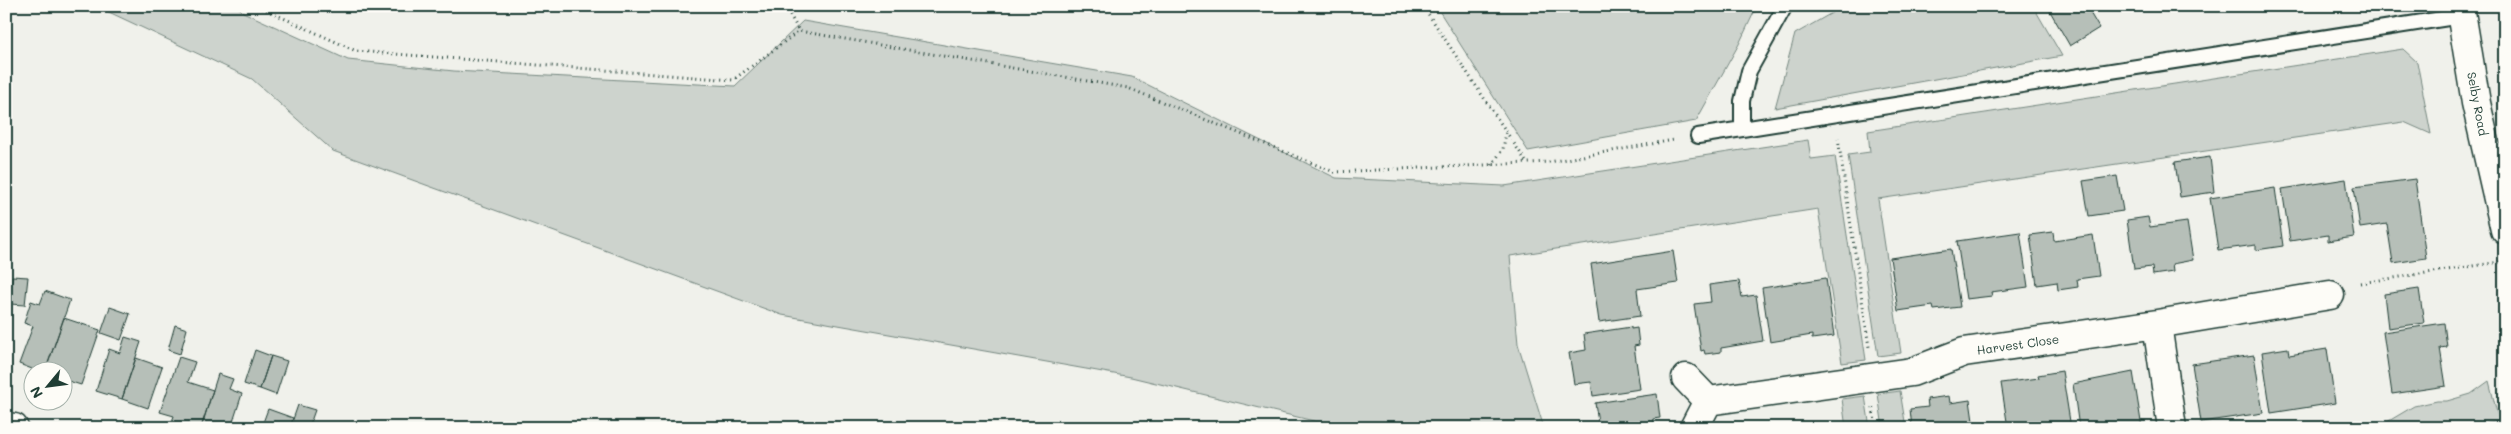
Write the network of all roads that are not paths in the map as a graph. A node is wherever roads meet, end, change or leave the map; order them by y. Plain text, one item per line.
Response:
1 (1785, 6) edge
2 (2461, 11) edge
3 (1742, 129) junction
4 (1698, 136) road end
5 (2499, 178) edge
6 (2505, 230) edge
7 (2330, 295) road end
8 (2157, 324) junction
9 (1686, 378) dead end
10 (1708, 402) junction
11 (6, 427) edge
12 (14, 428) edge
13 (1694, 428) edge
14 (2172, 428) edge

1 - 3 lane
2 - 3 lane
2 - 5 main road, Selby Road
3 - 4 lane
5 - 6 main road, Selby Road
7 - 8 main road, Harvest Close
8 - 10 main road, Harvest Close
8 - 14 main road
9 - 10 main road
10 - 13 main road
11 - 12 main road

